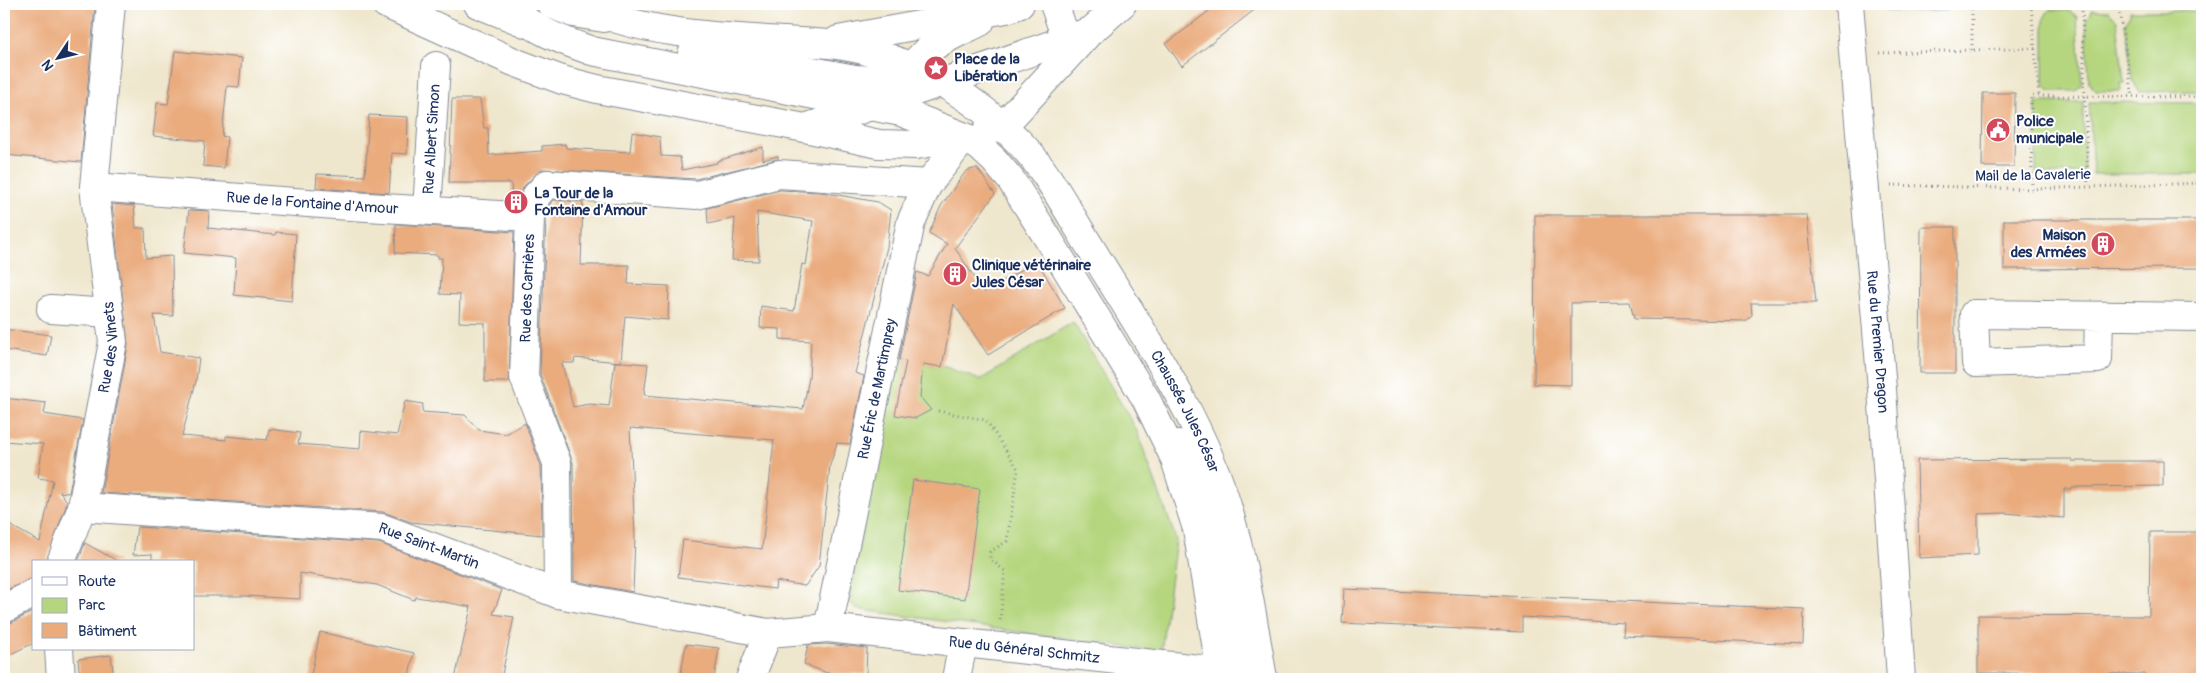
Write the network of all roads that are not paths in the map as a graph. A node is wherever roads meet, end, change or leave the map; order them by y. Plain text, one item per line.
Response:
1 (111, 4) edge
2 (386, 4) edge
3 (478, 4) edge
4 (506, 4) edge
5 (551, 4) edge
6 (580, 4) edge
7 (1054, 4) edge
8 (1122, 4) edge
9 (1849, 4) edge
10 (1013, 6) edge
11 (630, 22) junction
12 (529, 24) junction
13 (1079, 36) junction
14 (819, 43) junction
15 (592, 51) junction
16 (436, 66) dead end
17 (941, 83) junction
18 (905, 89) junction
19 (869, 106) junction
20 (1002, 126) junction
21 (805, 128) junction
22 (965, 137) junction
23 (928, 184) junction
24 (94, 187) junction
25 (427, 210) junction
26 (530, 217) junction
27 (51, 309) dead end
28 (109, 313) junction
29 (2099, 316) dead end
30 (2202, 318) edge
31 (1146, 399) junction
32 (82, 507) junction
33 (62, 560) edge
34 (558, 594) junction
35 (32, 595) edge
36 (4, 609) edge
37 (828, 628) junction
38 (768, 633) junction
39 (963, 643) junction
40 (59, 650) edge
41 (1224, 677) edge
42 (61, 679) edge
43 (750, 679) edge
44 (956, 679) edge
45 (1263, 679) edge
46 (1901, 679) edge

1 - 24 street, Rue des Vinets
2 - 21 street
3 - 12 street
4 - 12 street
5 - 11 street
6 - 11 street
7 - 13 street
8 - 13 street
9 - 46 street, Rue du Premier Dragon
10 - 14 street
10 - 18 street
11 - 14 street
12 - 15 street
13 - 17 street
13 - 20 street
14 - 18 street, Chaussée Jules César
15 - 18 street
15 - 19 street
16 - 25 street, Rue Albert Simon
17 - 18 street
17 - 20 street, Chaussée Jules César
18 - 19 street
18 - 22 street, Chaussée Jules César
19 - 21 street
20 - 22 street
20 - 45 street, Chaussée Jules César
21 - 22 street
22 - 23 street, Rue Éric de Martimprey
22 - 31 street, Chaussée Jules César
23 - 26 street, Rue des Carrières
23 - 37 street, Rue Éric de Martimprey
24 - 25 street, Rue de la Fontaine d'Amour
24 - 28 street, Rue des Vinets
25 - 26 street, Rue de la Fontaine d'Amour
26 - 34 street, Rue des Carrières
27 - 28 street
28 - 32 street, Rue des Vinets
29 - 30 street
31 - 41 street, Chaussée Jules César
31 - 45 street
32 - 33 street
32 - 34 street, Rue Saint-Martin
34 - 38 street, Rue Saint-Martin
35 - 36 street
37 - 38 street, Rue Saint-Martin
37 - 39 street, Rue du Général Schmitz
38 - 43 street
39 - 41 street, Rue du Général Schmitz
39 - 44 street
40 - 42 street
41 - 45 street, Rue du Général Schmitz

